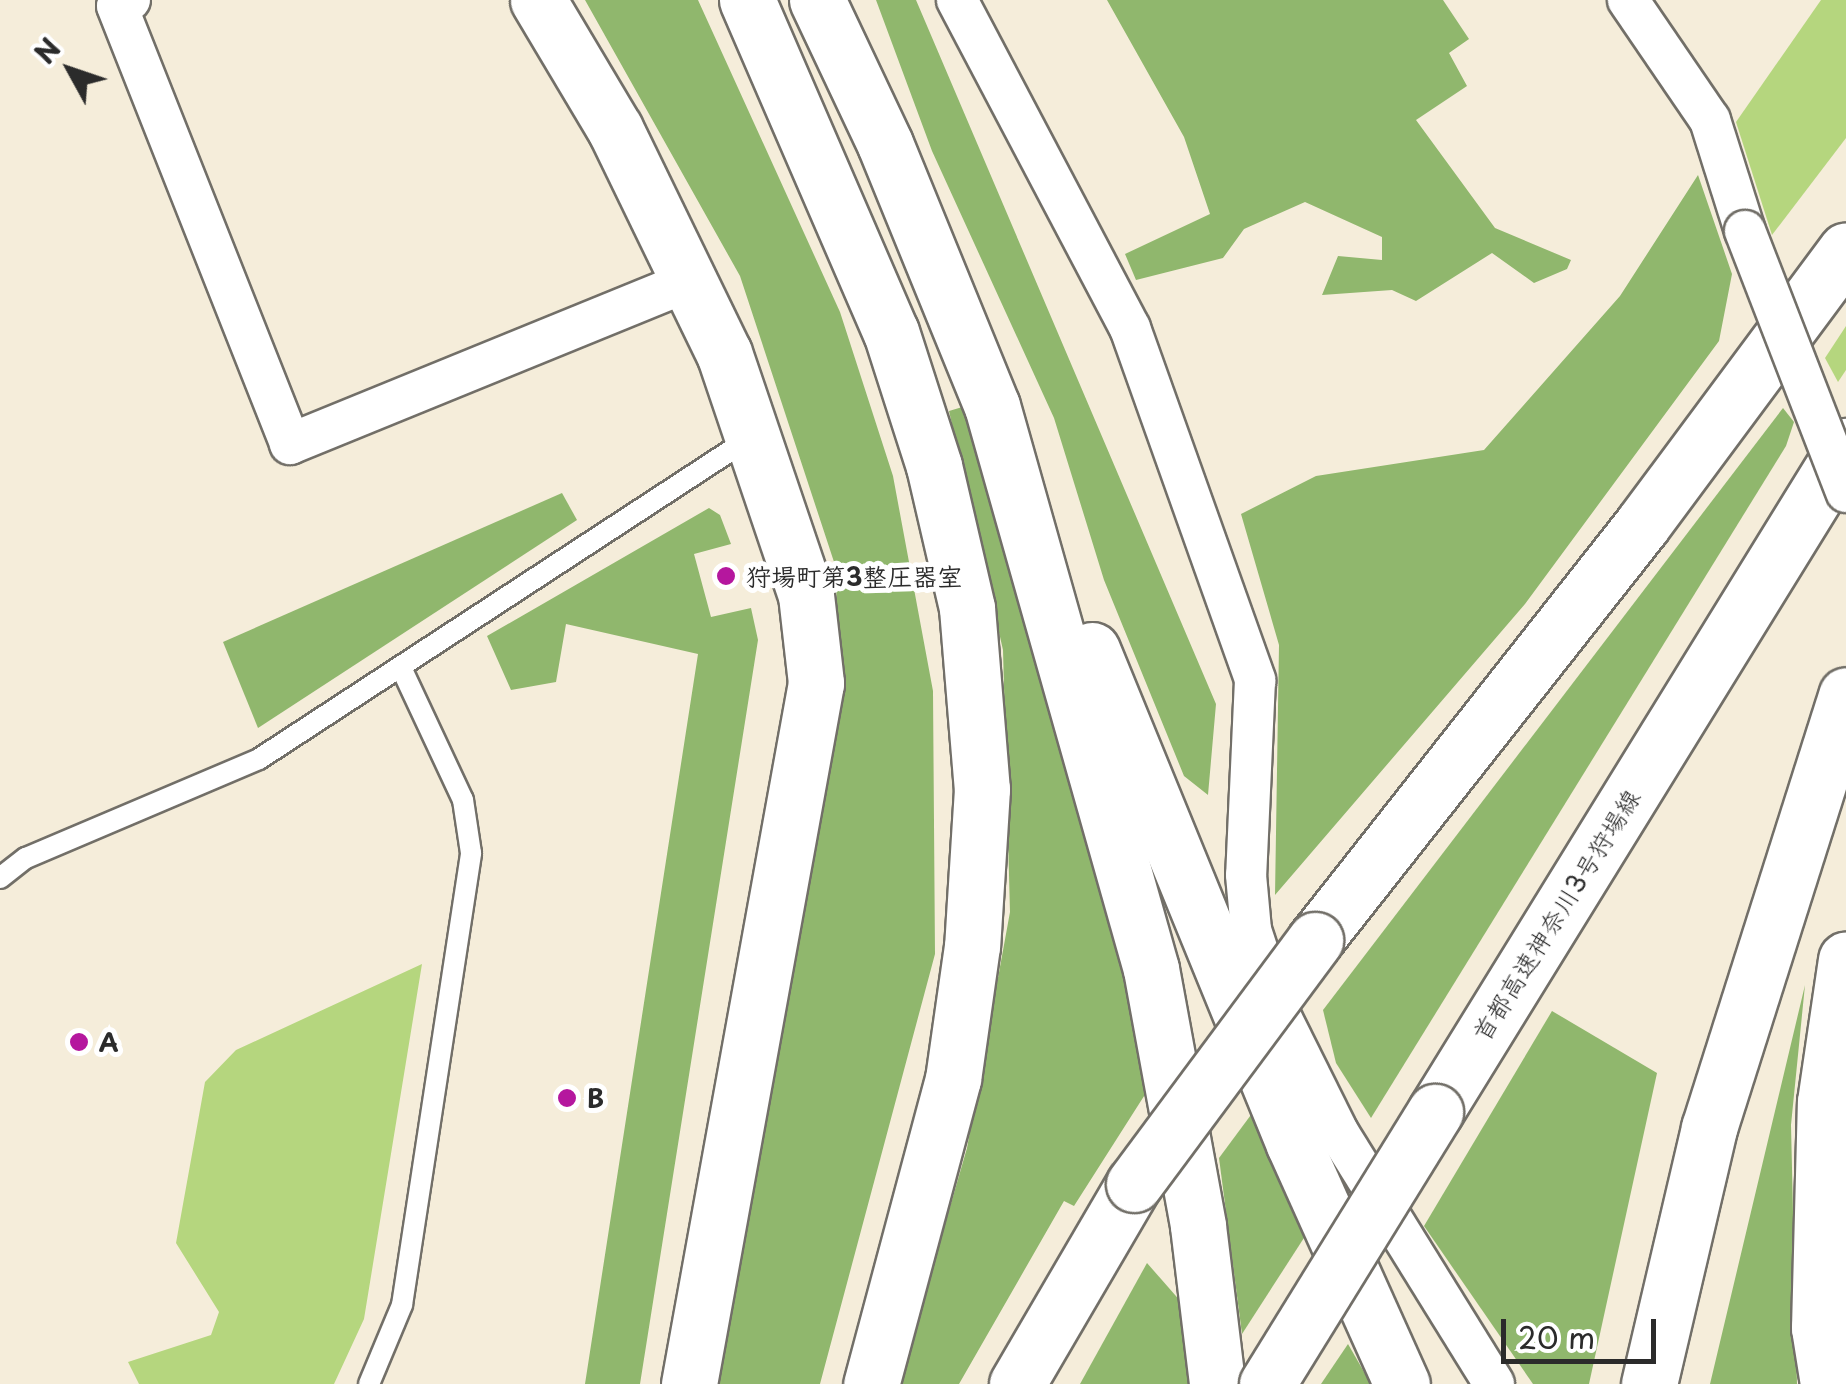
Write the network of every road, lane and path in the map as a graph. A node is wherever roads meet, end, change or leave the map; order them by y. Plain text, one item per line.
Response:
1 (130, 0) edge
2 (538, 0) edge
3 (747, 0) edge
4 (817, 0) edge
5 (957, 0) edge
6 (1628, 0) edge
7 (1846, 250) edge
8 (690, 280) junction
9 (992, 406) junction
10 (754, 436) junction
11 (1846, 446) edge
12 (1846, 492) edge
13 (402, 670) junction
14 (1846, 695) edge
15 (0, 878) edge
16 (1846, 960) edge
17 (369, 1384) edge
18 (688, 1384) edge
19 (870, 1384) edge
20 (1016, 1384) edge
21 (1217, 1384) edge
22 (1267, 1384) edge
23 (1402, 1384) edge
24 (1494, 1384) edge
25 (1649, 1384) edge
26 (1828, 1384) edge

1 - 8 street
2 - 8 main road
3 - 19 main road
4 - 9 main road
5 - 24 street
6 - 12 street, bridge
7 - 20 main road, bridge
8 - 10 main road
9 - 21 main road
9 - 23 main road
10 - 13 lane
10 - 18 main road
11 - 22 main road, 首都高速神奈川3号狩場線, bridge
13 - 15 lane
13 - 17 lane
14 - 25 main road
16 - 26 main road

